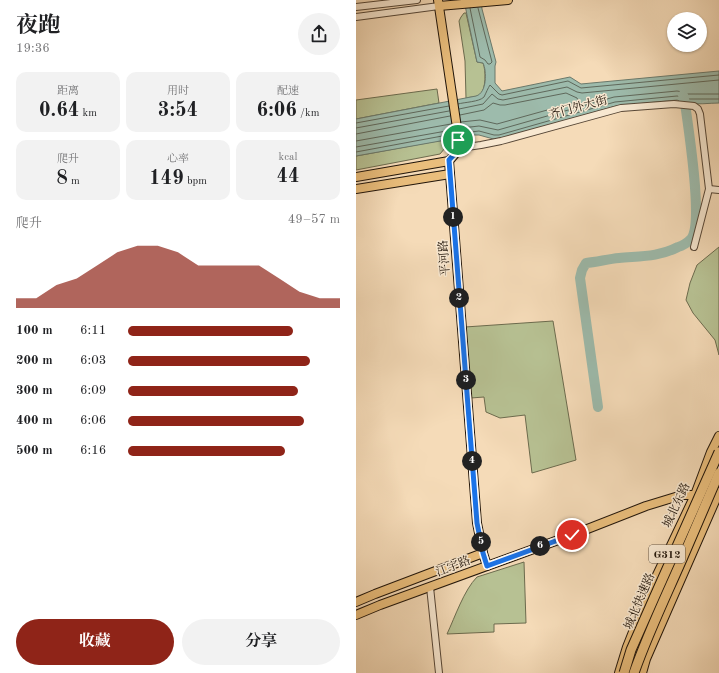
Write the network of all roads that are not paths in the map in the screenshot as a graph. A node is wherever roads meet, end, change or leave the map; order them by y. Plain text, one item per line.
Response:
1 (417, 0) edge
2 (508, 0) edge
3 (438, 3) edge
4 (356, 7) edge
5 (356, 17) edge
6 (459, 144) junction
7 (449, 160) junction
8 (450, 174) junction
9 (356, 177) edge
10 (356, 189) edge
11 (709, 189) junction
12 (719, 190) edge
13 (694, 247) dead end
14 (719, 436) edge
15 (719, 452) edge
16 (719, 473) edge
17 (719, 492) edge
18 (695, 495) junction
19 (483, 553) junction
20 (487, 566) junction
21 (430, 587) junction
22 (356, 602) edge
23 (356, 616) edge
24 (439, 673) edge
25 (619, 673) edge
26 (624, 673) edge
27 (634, 673) edge
28 (642, 673) edge

1 - 4 street
2 - 3 main road
3 - 5 street
3 - 6 main road
6 - 7 main road
6 - 11 street, 齐门外大街
7 - 8 main road, 平河路
7 - 9 main road
8 - 10 main road
8 - 19 main road, 平河路
11 - 12 street
11 - 13 street
14 - 18 main road, 城北东路 / G312
15 - 26 highway, 城北快速路, bridge
16 - 27 highway, 城北快速路, bridge
17 - 18 main road, 江宇路
17 - 28 main road, G312
18 - 20 main road, 江宇路
18 - 25 main road, 城北东路 / G312
19 - 20 main road, 平河路
19 - 22 main road, 江宇路
20 - 21 main road, 江宇路
21 - 23 main road, 江宇路
21 - 24 street

